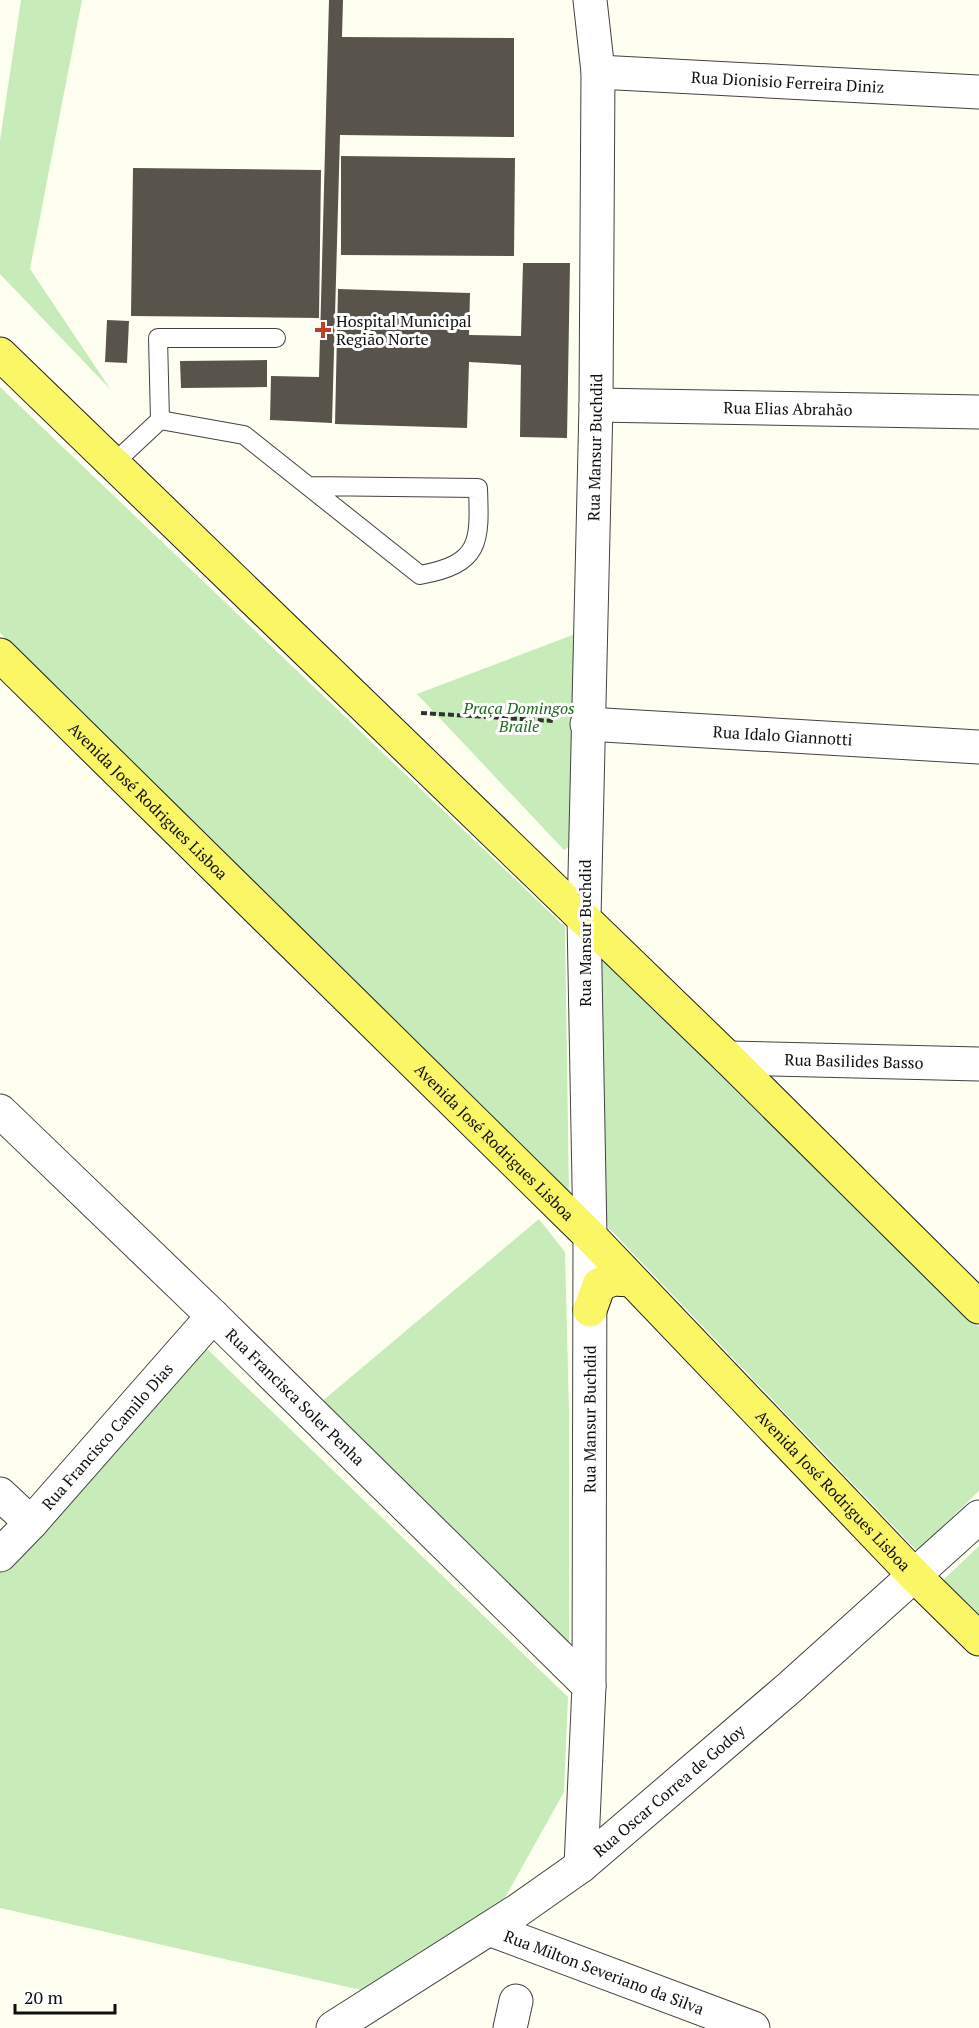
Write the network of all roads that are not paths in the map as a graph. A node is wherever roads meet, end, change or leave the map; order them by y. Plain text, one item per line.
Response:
1 (590, 0) edge
2 (598, 72) junction
3 (979, 92) edge
4 (276, 338) dead end
5 (0, 354) edge
6 (596, 405) junction
7 (979, 412) edge
8 (160, 420) junction
9 (114, 463) junction
10 (308, 486) junction
11 (0, 655) edge
12 (587, 724) junction
13 (979, 747) edge
14 (584, 918) junction
15 (728, 1058) junction
16 (979, 1064) edge
17 (0, 1111) edge
18 (590, 1236) junction
19 (631, 1280) junction
20 (979, 1307) edge
21 (590, 1310) junction
22 (213, 1316) junction
23 (0, 1494) edge
24 (979, 1517) edge
25 (31, 1523) junction
26 (0, 1555) edge
27 (915, 1576) junction
28 (979, 1639) edge
29 (589, 1686) junction
30 (581, 1866) junction
31 (489, 1929) junction
32 (333, 2028) edge
33 (753, 2028) edge

1 - 2 street, Rua Mansur Buchdid
2 - 3 street, Rua Dionisio Ferreira Diniz
2 - 6 street, Rua Mansur Buchdid
4 - 8 lane
5 - 9 main road
6 - 7 street, Rua Elias Abrahão
6 - 12 street, Rua Mansur Buchdid
8 - 9 lane
8 - 10 lane
9 - 14 main road
10 - 10 lane
11 - 18 main road, Avenida José Rodrigues Lisboa
12 - 13 street, Rua Idalo Giannotti
12 - 14 street, Rua Mansur Buchdid
14 - 15 main road
14 - 18 street, Rua Mansur Buchdid
15 - 16 street, Rua Basilides Basso
15 - 20 main road
17 - 22 street, Rua Francisca Soler Penha
18 - 19 main road, Avenida José Rodrigues Lisboa
18 - 21 street, Rua Mansur Buchdid
19 - 21 main road
19 - 27 main road, Avenida José Rodrigues Lisboa
21 - 29 street, Rua Mansur Buchdid
22 - 25 street, Rua Francisco Camilo Dias
22 - 29 street, Rua Francisca Soler Penha
23 - 25 street
24 - 27 street, Rua Oscar Correa de Godoy
25 - 26 street, Rua Francisco Camilo Dias
27 - 28 main road, Avenida José Rodrigues Lisboa
27 - 30 street, Rua Oscar Correa de Godoy
29 - 30 street, Rua Mansur Buchdid
30 - 31 street, Rua Oscar Correa de Godoy
31 - 32 street, Rua Oscar Correa de Godoy
31 - 33 street, Rua Milton Severiano da Silva

